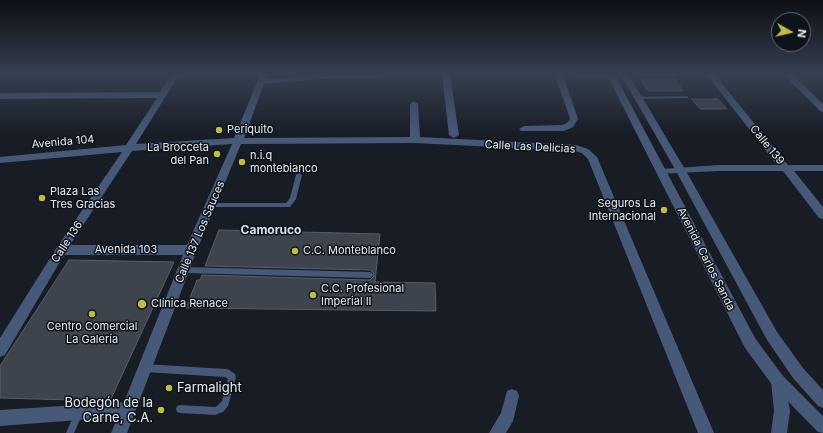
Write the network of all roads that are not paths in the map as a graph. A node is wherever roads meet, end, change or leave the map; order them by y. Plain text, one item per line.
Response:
1 (129, 95) edge
2 (163, 95) edge
3 (256, 95) edge
4 (449, 95) edge
5 (566, 95) edge
6 (622, 95) edge
7 (636, 95) edge
8 (727, 95) edge
9 (809, 95) edge
10 (0, 96) edge
11 (686, 97) dead end
12 (638, 98) junction
13 (414, 104) dead end
14 (823, 109) edge
15 (524, 129) dead end
16 (454, 135) dead end
17 (415, 140) junction
18 (238, 141) junction
19 (129, 148) junction
20 (0, 160) edge
21 (823, 168) edge
22 (786, 169) junction
23 (662, 172) junction
24 (681, 172) junction
25 (299, 176) dead end
26 (210, 205) junction
27 (823, 215) edge
28 (61, 250) junction
29 (191, 250) junction
30 (183, 270) junction
31 (370, 275) dead end
32 (0, 350) edge
33 (144, 368) junction
34 (778, 381) junction
35 (512, 396) dead end
36 (823, 400) edge
37 (128, 409) junction
38 (180, 409) dead end
39 (80, 411) junction
40 (0, 418) edge
41 (823, 427) edge
42 (70, 433) edge
43 (119, 433) edge
44 (497, 433) edge
45 (706, 433) edge
46 (779, 433) edge

1 - 10 street
2 - 19 street, Calle 136
3 - 18 street, Calle 137 Los Sauces
4 - 16 street
5 - 15 street
6 - 23 street, Avenida Carlos Sanda
7 - 12 street, Avenida Carlos Sanda
8 - 22 street, Calle 139
9 - 14 street
11 - 12 lane
12 - 24 street, Avenida Carlos Sanda
13 - 17 street
17 - 18 street, Calle Las Delicias
17 - 45 street, Calle Las Delicias
18 - 19 street, Avenida 104
18 - 26 street, Calle 137 Los Sauces
19 - 20 street, Avenida 104
19 - 28 street, Calle 136
21 - 22 street
22 - 24 street
22 - 27 street, Calle 139
23 - 24 street
23 - 34 street, Avenida Carlos Sanda
24 - 36 street, Avenida Carlos Sanda
25 - 26 lane
26 - 29 street, Calle 137 Los Sauces
28 - 29 street, Avenida 103
28 - 32 street, Calle 136
29 - 30 street, Calle 137 Los Sauces
30 - 31 lane
30 - 33 street, Calle 137 Los Sauces
33 - 37 street, Calle 137 Los Sauces
33 - 38 lane
34 - 41 street, Avenida Carlos Sanda
34 - 46 street
35 - 44 street
37 - 39 street
37 - 43 street, Calle 137 Los Sauces
39 - 40 street
39 - 42 lane

